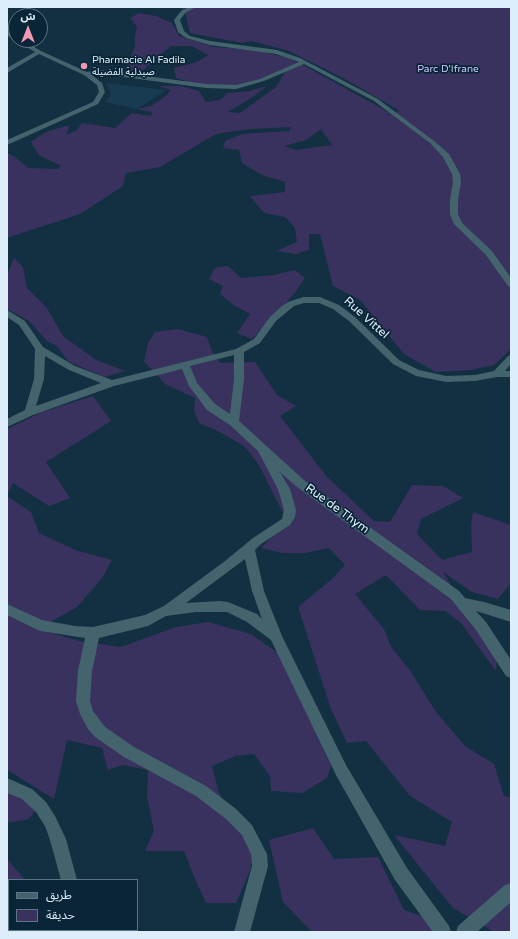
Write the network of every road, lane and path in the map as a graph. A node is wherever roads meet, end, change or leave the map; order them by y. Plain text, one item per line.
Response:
1 (193, 7) edge
2 (32, 48) edge
3 (39, 52) junction
4 (304, 62) junction
5 (7, 70) edge
6 (86, 74) junction
7 (9, 142) edge
8 (511, 284) edge
9 (7, 313) edge
10 (40, 349) junction
11 (239, 351) junction
12 (511, 358) edge
13 (185, 365) junction
14 (497, 374) junction
15 (511, 374) edge
16 (111, 382) junction
17 (29, 412) junction
18 (234, 422) junction
19 (7, 424) edge
20 (263, 450) junction
21 (249, 549) junction
22 (462, 603) junction
23 (7, 609) edge
24 (164, 611) junction
25 (511, 616) edge
26 (93, 633) junction
27 (276, 637) junction
28 (511, 672) edge
29 (7, 785) edge
30 (69, 879) edge
31 (511, 890) edge
32 (242, 932) edge
33 (443, 932) edge
34 (464, 932) edge

1 - 4 street
2 - 3 street
3 - 5 street
3 - 6 street
4 - 6 street
4 - 8 street
6 - 7 street
9 - 10 street
10 - 16 street
10 - 17 street
11 - 13 street, Rue Vittel
11 - 14 street, Rue Vittel
11 - 18 street
12 - 14 street
13 - 16 street, Rue Vittel
13 - 18 street, Rue de Thym
14 - 15 street, Rue Vittel
16 - 17 street, Rue Vittel
17 - 19 street, Rue Vittel
18 - 20 street, Rue de Thym
20 - 21 street
20 - 22 street, Rue de Thym
21 - 24 street
21 - 27 street
22 - 25 street
22 - 28 street, Rue de Thym
23 - 26 street
24 - 26 street
24 - 27 street
26 - 32 street
27 - 33 street
29 - 30 street
31 - 34 street

